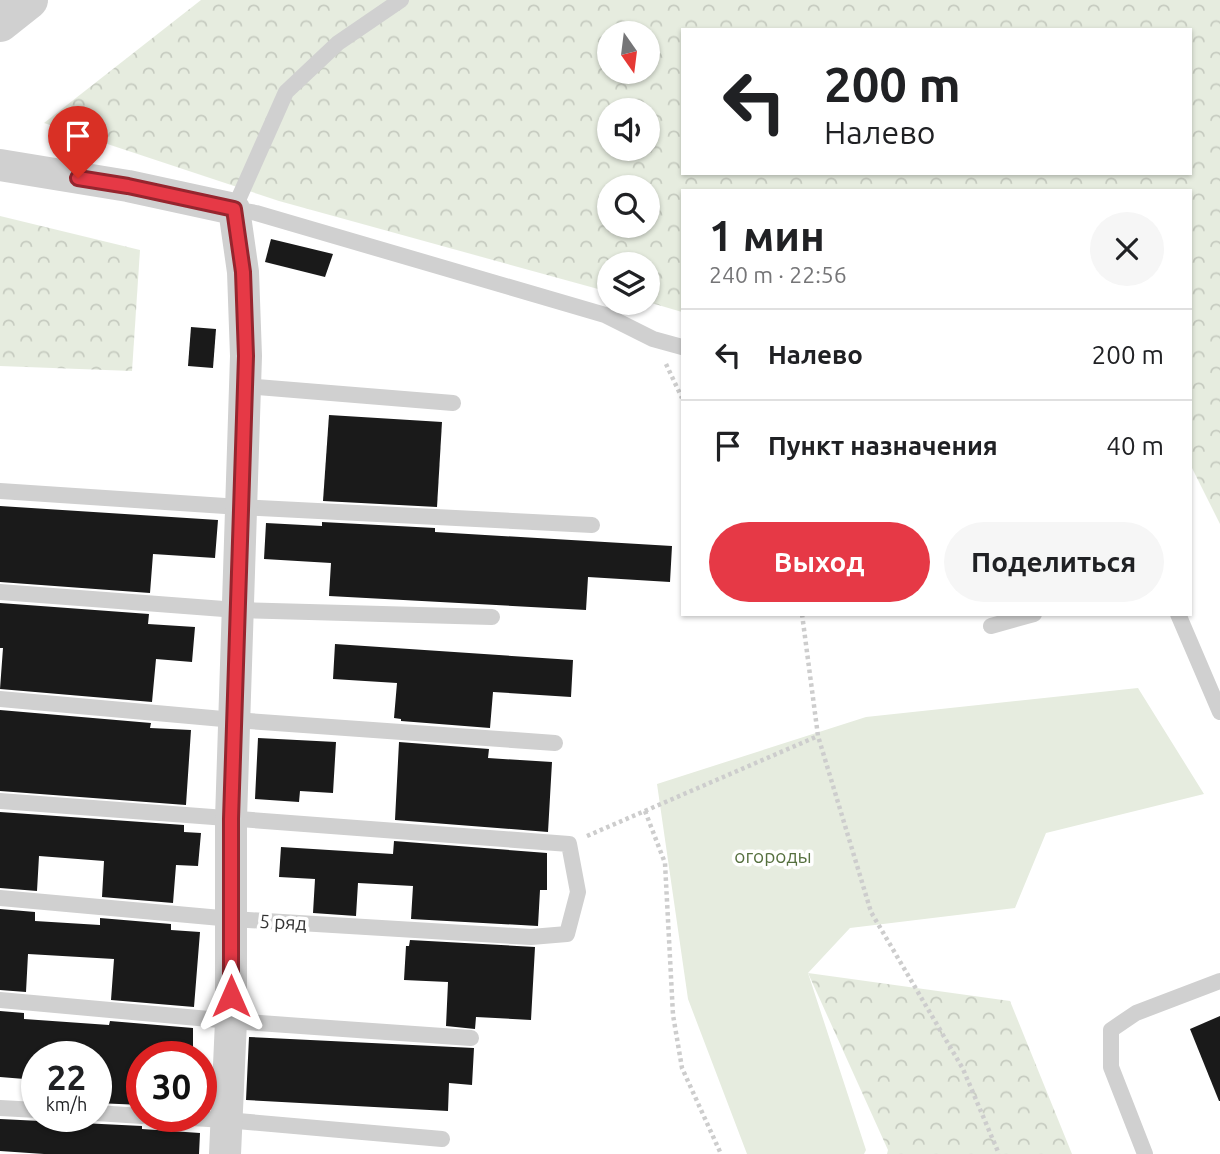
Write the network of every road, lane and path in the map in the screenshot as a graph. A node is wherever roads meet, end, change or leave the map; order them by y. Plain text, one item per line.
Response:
1 (29, 0) edge
2 (401, 0) edge
3 (0, 23) edge
4 (0, 165) edge
5 (234, 209) junction
6 (653, 339) junction
7 (681, 347) edge
8 (245, 386) junction
9 (681, 396) edge
10 (453, 403) dead end
11 (0, 491) edge
12 (240, 507) junction
13 (592, 525) dead end
14 (0, 592) edge
15 (237, 610) junction
16 (802, 616) edge
17 (1027, 616) edge
18 (1179, 616) edge
19 (492, 617) dead end
20 (991, 626) dead end
21 (0, 699) edge
22 (1220, 712) edge
23 (234, 720) junction
24 (818, 736) junction
25 (555, 743) dead end
26 (0, 801) edge
27 (645, 811) junction
28 (231, 819) junction
29 (569, 844) junction
30 (0, 898) edge
31 (232, 919) junction
32 (1220, 981) edge
33 (0, 1000) edge
34 (231, 1021) junction
35 (471, 1038) dead end
36 (0, 1108) edge
37 (21, 1109) edge
38 (217, 1119) edge
39 (226, 1120) junction
40 (442, 1139) dead end
41 (225, 1154) edge
42 (722, 1154) edge
43 (999, 1154) edge
44 (1145, 1154) edge

1 - 3 street
2 - 5 lane
4 - 5 street
5 - 6 lane
5 - 8 street
6 - 7 lane
6 - 9 path
8 - 10 lane
8 - 12 street
11 - 12 lane
12 - 13 lane
12 - 15 street
14 - 15 lane
15 - 19 lane
15 - 23 street
16 - 24 path
17 - 20 lane
18 - 22 lane
21 - 23 lane
23 - 25 lane
23 - 28 street
24 - 27 path
24 - 43 path
26 - 28 lane
27 - 29 path
27 - 42 path
28 - 29 lane
28 - 31 street
29 - 31 lane, 5 ряд
30 - 31 lane, 5 ряд
31 - 34 street
32 - 44 lane
33 - 34 lane
34 - 35 lane
34 - 39 street
36 - 37 lane
38 - 39 lane
39 - 40 lane
39 - 41 street

